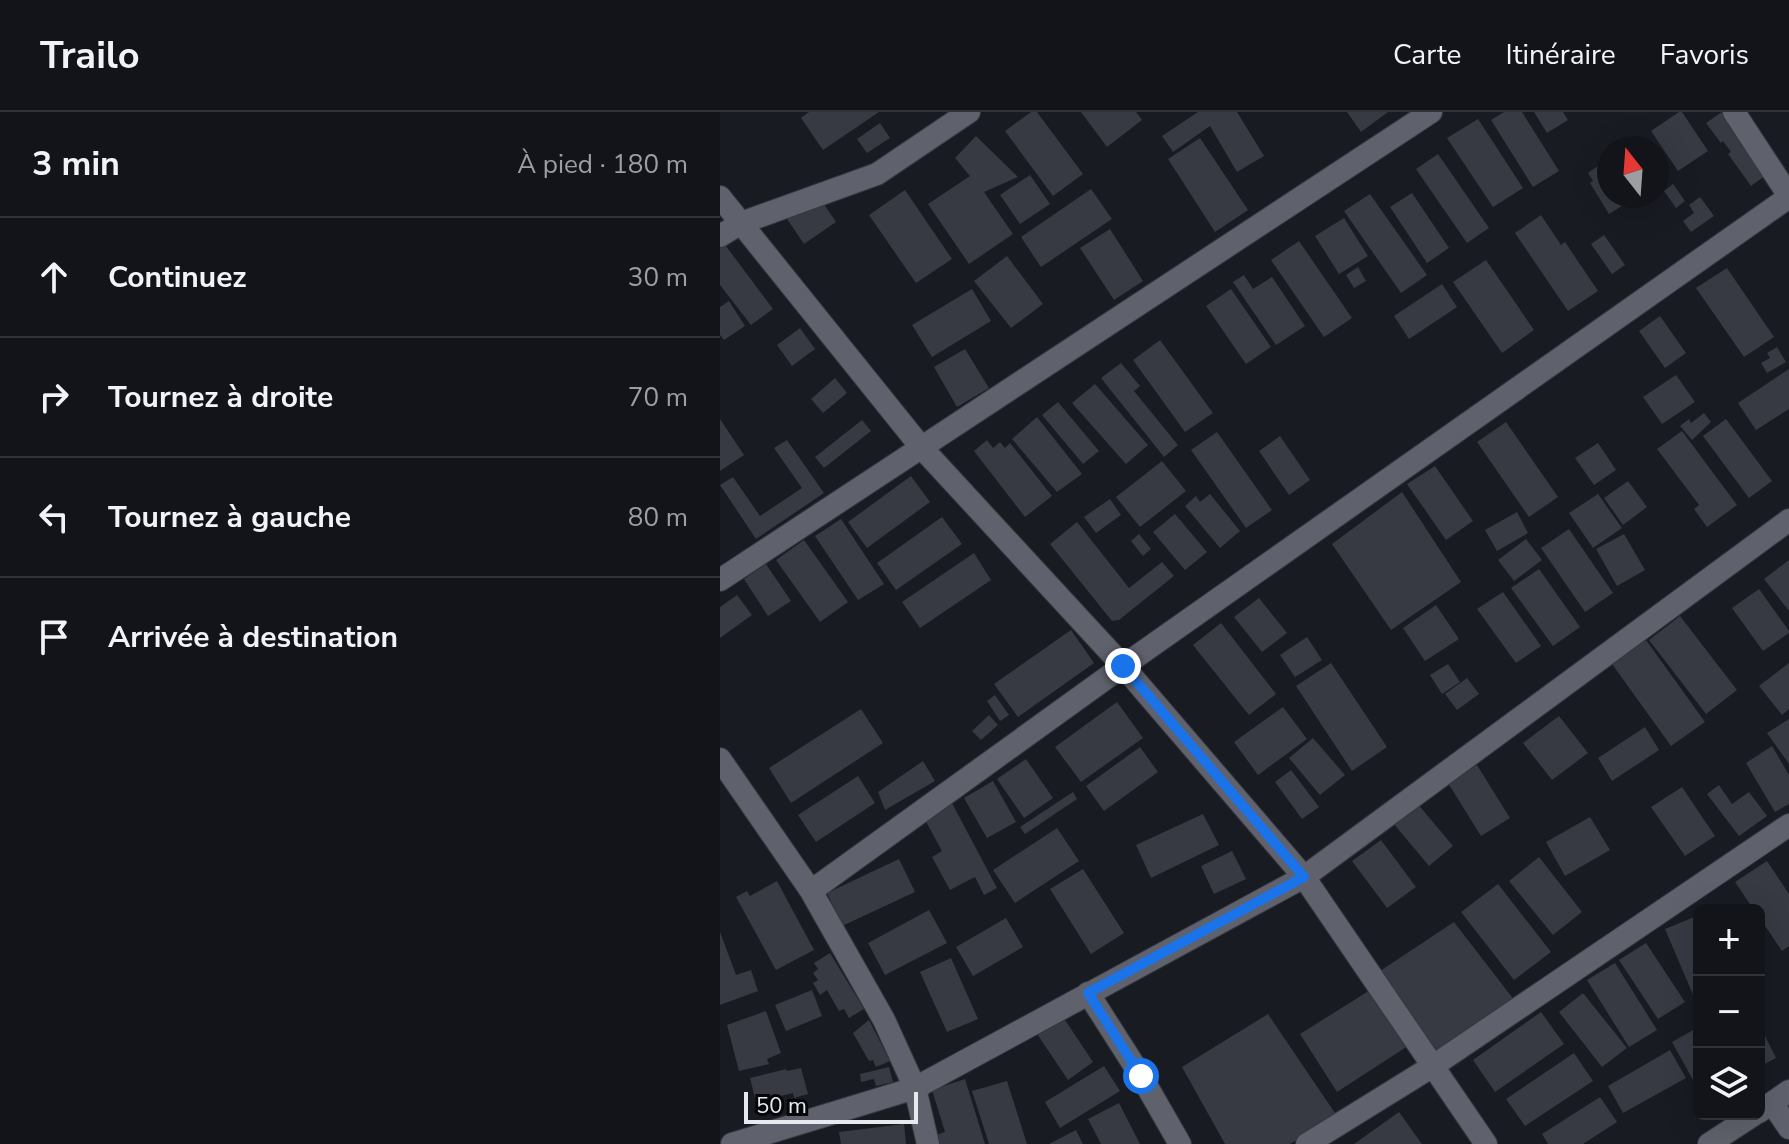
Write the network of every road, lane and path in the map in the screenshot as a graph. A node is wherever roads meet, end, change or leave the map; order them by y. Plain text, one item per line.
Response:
1 (969, 112) edge
2 (1431, 112) edge
3 (1734, 112) edge
4 (720, 197) edge
5 (1789, 197) edge
6 (741, 223) junction
7 (720, 236) edge
8 (921, 447) junction
9 (1789, 520) edge
10 (720, 580) edge
11 (1123, 666) junction
12 (720, 759) edge
13 (1789, 825) edge
14 (1304, 877) junction
15 (811, 891) junction
16 (1088, 993) junction
17 (1433, 1066) junction
18 (915, 1088) junction
19 (1769, 1105) edge
20 (1789, 1128) edge
21 (720, 1130) edge
22 (725, 1144) edge
23 (732, 1144) edge
24 (928, 1144) edge
25 (1180, 1144) edge
26 (1307, 1144) edge
27 (1486, 1144) edge
28 (1709, 1144) edge

1 - 6 street
2 - 8 street
3 - 5 street
4 - 6 street
5 - 11 street
6 - 7 street
6 - 8 street
8 - 10 street
8 - 11 street
9 - 14 street
11 - 14 street
11 - 15 street
12 - 15 street
13 - 17 street
14 - 16 street
14 - 17 street
15 - 18 street
16 - 18 street
16 - 25 street
17 - 26 street
17 - 27 street
18 - 23 street
18 - 24 street
19 - 20 street
19 - 28 street
21 - 22 street

